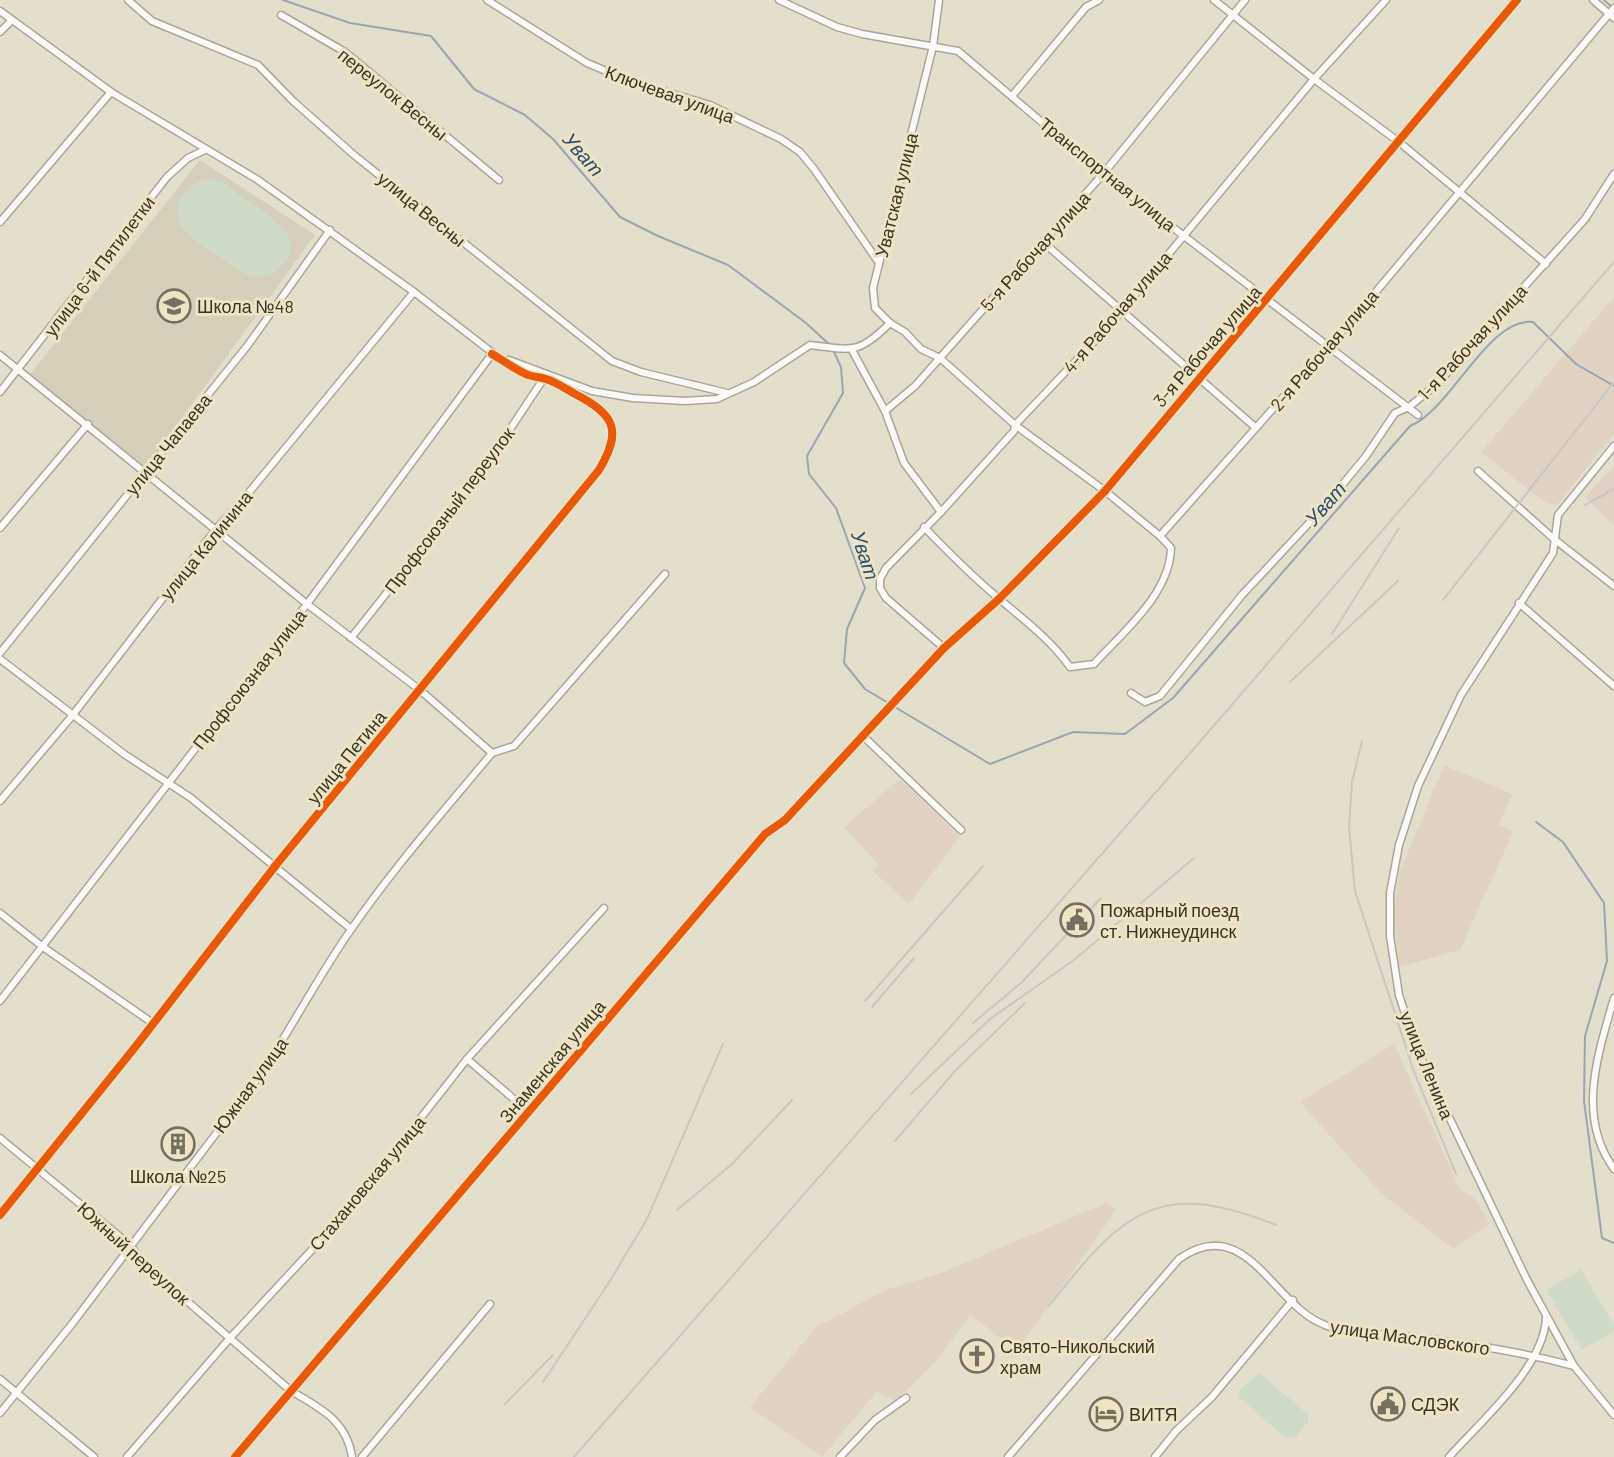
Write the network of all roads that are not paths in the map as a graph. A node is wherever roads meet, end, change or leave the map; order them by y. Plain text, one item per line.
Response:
1 (128, 0) edge
2 (487, 0) edge
3 (779, 0) edge
4 (939, 0) edge
5 (1099, 0) edge
6 (1214, 0) edge
7 (1245, 0) edge
8 (1386, 0) edge
9 (1517, 0) edge
10 (1593, 0) edge
11 (1086, 4) edge
12 (1614, 8) edge
13 (0, 11) edge
14 (1233, 14) junction
15 (281, 15) dead end
16 (1611, 16) edge
17 (12, 20) junction
18 (0, 32) edge
19 (933, 46) junction
20 (1314, 79) junction
21 (111, 92) junction
22 (1012, 96) junction
23 (1399, 142) junction
24 (206, 150) junction
25 (1103, 174) junction
26 (1614, 174) edge
27 (499, 180) dead end
28 (1460, 193) junction
29 (0, 222) edge
30 (330, 230) junction
31 (1184, 235) junction
32 (1043, 242) junction
33 (879, 263) junction
34 (1546, 264) junction
35 (414, 292) junction
36 (1266, 301) junction
37 (1120, 312) junction
38 (890, 323) junction
39 (1329, 346) junction
40 (852, 350) junction
41 (492, 354) junction
42 (0, 355) edge
43 (940, 358) junction
44 (19, 370) junction
45 (1200, 376) junction
46 (544, 378) junction
47 (0, 392) edge
48 (729, 394) junction
49 (1409, 407) junction
50 (885, 411) junction
51 (1418, 415) dead end
52 (88, 424) junction
53 (1015, 425) junction
54 (1255, 427) junction
55 (1614, 446) edge
56 (1478, 471) dead end
57 (144, 473) junction
58 (1105, 491) junction
59 (941, 512) junction
60 (924, 527) junction
61 (0, 528) edge
62 (216, 528) junction
63 (1160, 536) junction
64 (1554, 539) junction
65 (665, 574) dead end
66 (1614, 586) edge
67 (999, 599) junction
68 (1519, 603) junction
69 (307, 604) junction
70 (351, 638) junction
71 (944, 648) junction
72 (0, 653) edge
73 (0, 659) edge
74 (1614, 686) edge
75 (420, 690) junction
76 (1131, 693) dead end
77 (902, 694) joint
78 (72, 716) junction
79 (862, 735) junction
80 (492, 753) junction
81 (169, 783) junction
82 (0, 801) edge
83 (961, 830) dead end
84 (276, 866) junction
85 (604, 908) dead end
86 (0, 912) edge
87 (351, 929) junction
88 (43, 946) junction
89 (1614, 998) edge
90 (0, 1001) edge
91 (154, 1024) junction
92 (467, 1059) junction
93 (529, 1112) junction
94 (0, 1138) edge
95 (38, 1169) junction
96 (1614, 1169) edge
97 (0, 1215) edge
98 (130, 1245) junction
99 (1293, 1300) junction
100 (490, 1304) dead end
101 (1546, 1316) junction
102 (230, 1338) junction
103 (1535, 1355) junction
104 (1574, 1366) junction
105 (0, 1379) edge
106 (291, 1391) junction
107 (18, 1394) junction
108 (906, 1398) dead end
109 (0, 1413) edge
110 (1614, 1415) edge
111 (94, 1457) edge
112 (127, 1457) edge
113 (236, 1457) edge
114 (352, 1457) edge
115 (362, 1457) edge
116 (840, 1457) edge
117 (1008, 1457) edge
118 (1155, 1457) edge
119 (1449, 1457) edge

1 - 48 street, улица Весны
2 - 33 street, Ключевая улица
3 - 19 street, Транспортная улица
4 - 19 street, Уватская улица
5 - 11 street
6 - 14 street
7 - 14 street, 5-я Рабочая улица
8 - 20 street, 4-я Рабочая улица
9 - 23 street, 3-я Рабочая улица
10 - 16 street
11 - 22 street
12 - 16 street, 2-я Рабочая улица
13 - 17 street
14 - 20 street
14 - 25 street, 5-я Рабочая улица
15 - 27 street, переулок Весны
16 - 28 street, 2-я Рабочая улица
17 - 18 street
17 - 21 street
19 - 22 street, Транспортная улица
19 - 33 street, Уватская улица
20 - 23 street
20 - 31 street, 4-я Рабочая улица
21 - 24 street
21 - 29 street
22 - 25 street, Транспортная улица
23 - 28 street
23 - 36 street, 3-я Рабочая улица
24 - 30 street
24 - 44 street, улица 6-й Пятилетки
25 - 31 street, Транспортная улица
25 - 32 street, 5-я Рабочая улица
26 - 34 street, 1-я Рабочая улица
28 - 34 street
28 - 39 street, 2-я Рабочая улица
30 - 35 street
30 - 57 street, улица Чапаева
31 - 36 street, Транспортная улица
31 - 37 street, 4-я Рабочая улица
32 - 37 street
32 - 43 street, 5-я Рабочая улица
33 - 38 street, Уватская улица
34 - 49 street, 1-я Рабочая улица
35 - 41 street
35 - 62 street, улица Калинина
36 - 39 street, Транспортная улица
36 - 45 street, 3-я Рабочая улица
37 - 45 street
37 - 53 street, 4-я Рабочая улица
38 - 40 street
38 - 43 street, Уватская улица
39 - 49 street, Транспортная улица
39 - 54 street, 2-я Рабочая улица
40 - 48 street
40 - 50 street
41 - 46 street, улица Петина
41 - 48 street
41 - 69 street, Профсоюзная улица
42 - 44 street
43 - 50 street, 5-я Рабочая улица
43 - 53 street, Уватская улица
44 - 47 street, улица 6-й Пятилетки
44 - 52 street
45 - 54 street
45 - 58 street, 3-я Рабочая улица
46 - 70 street, Профсоюзный переулок
46 - 75 street, улица Петина
49 - 51 street, Транспортная улица
49 - 76 street, 1-я Рабочая улица
50 - 59 street
52 - 57 street
52 - 61 street
53 - 58 street, Уватская улица
53 - 59 street, 4-я Рабочая улица
54 - 63 street, 2-я Рабочая улица
55 - 64 street, улица Ленина
56 - 64 street
57 - 62 street
57 - 72 street, улица Чапаева
58 - 63 street, Уватская улица
58 - 67 street, 3-я Рабочая улица
59 - 60 street, 4-я Рабочая улица
60 - 67 street
60 - 71 street, 4-я Рабочая улица
62 - 69 street
62 - 78 street, улица Калинина
63 - 67 street
64 - 66 street
64 - 68 street, улица Ленина
65 - 80 street
67 - 71 street, 3-я Рабочая улица
68 - 74 street
68 - 101 street, улица Ленина
69 - 70 street
69 - 81 street, Профсоюзная улица
70 - 75 street
71 - 77 street, 3-я Рабочая улица
73 - 78 street
75 - 80 street
75 - 84 street, улица Петина
77 - 79 street, Знаменская улица
78 - 81 street
78 - 82 street, улица Калинина
79 - 83 street
79 - 93 street, Знаменская улица
80 - 87 street, Южная улица
81 - 84 street
81 - 88 street, Профсоюзная улица
84 - 87 street
84 - 91 street, улица Петина
85 - 92 street, Стахановская улица
86 - 88 street
87 - 98 street, Южная улица
88 - 90 street, Профсоюзная улица
88 - 91 street
89 - 96 street
91 - 95 street, улица Петина
92 - 93 street
92 - 102 street, Стахановская улица
93 - 106 street, Знаменская улица
94 - 95 street, Южный переулок
95 - 97 street, улица Петина
95 - 98 street, Южный переулок
98 - 102 street, Южный переулок
98 - 107 street, Южная улица
99 - 103 street, улица Масловского
99 - 117 street, улица Масловского
99 - 118 street
100 - 115 street
101 - 103 street
101 - 104 street, улица Ленина
102 - 106 street, Южный переулок
102 - 112 street, Стахановская улица
103 - 104 street, улица Масловского
103 - 119 street
104 - 110 street, улица Ленина
105 - 107 street
106 - 113 street, Знаменская улица
106 - 114 street, Южный переулок
107 - 109 street, Южная улица
107 - 111 street
108 - 116 street

